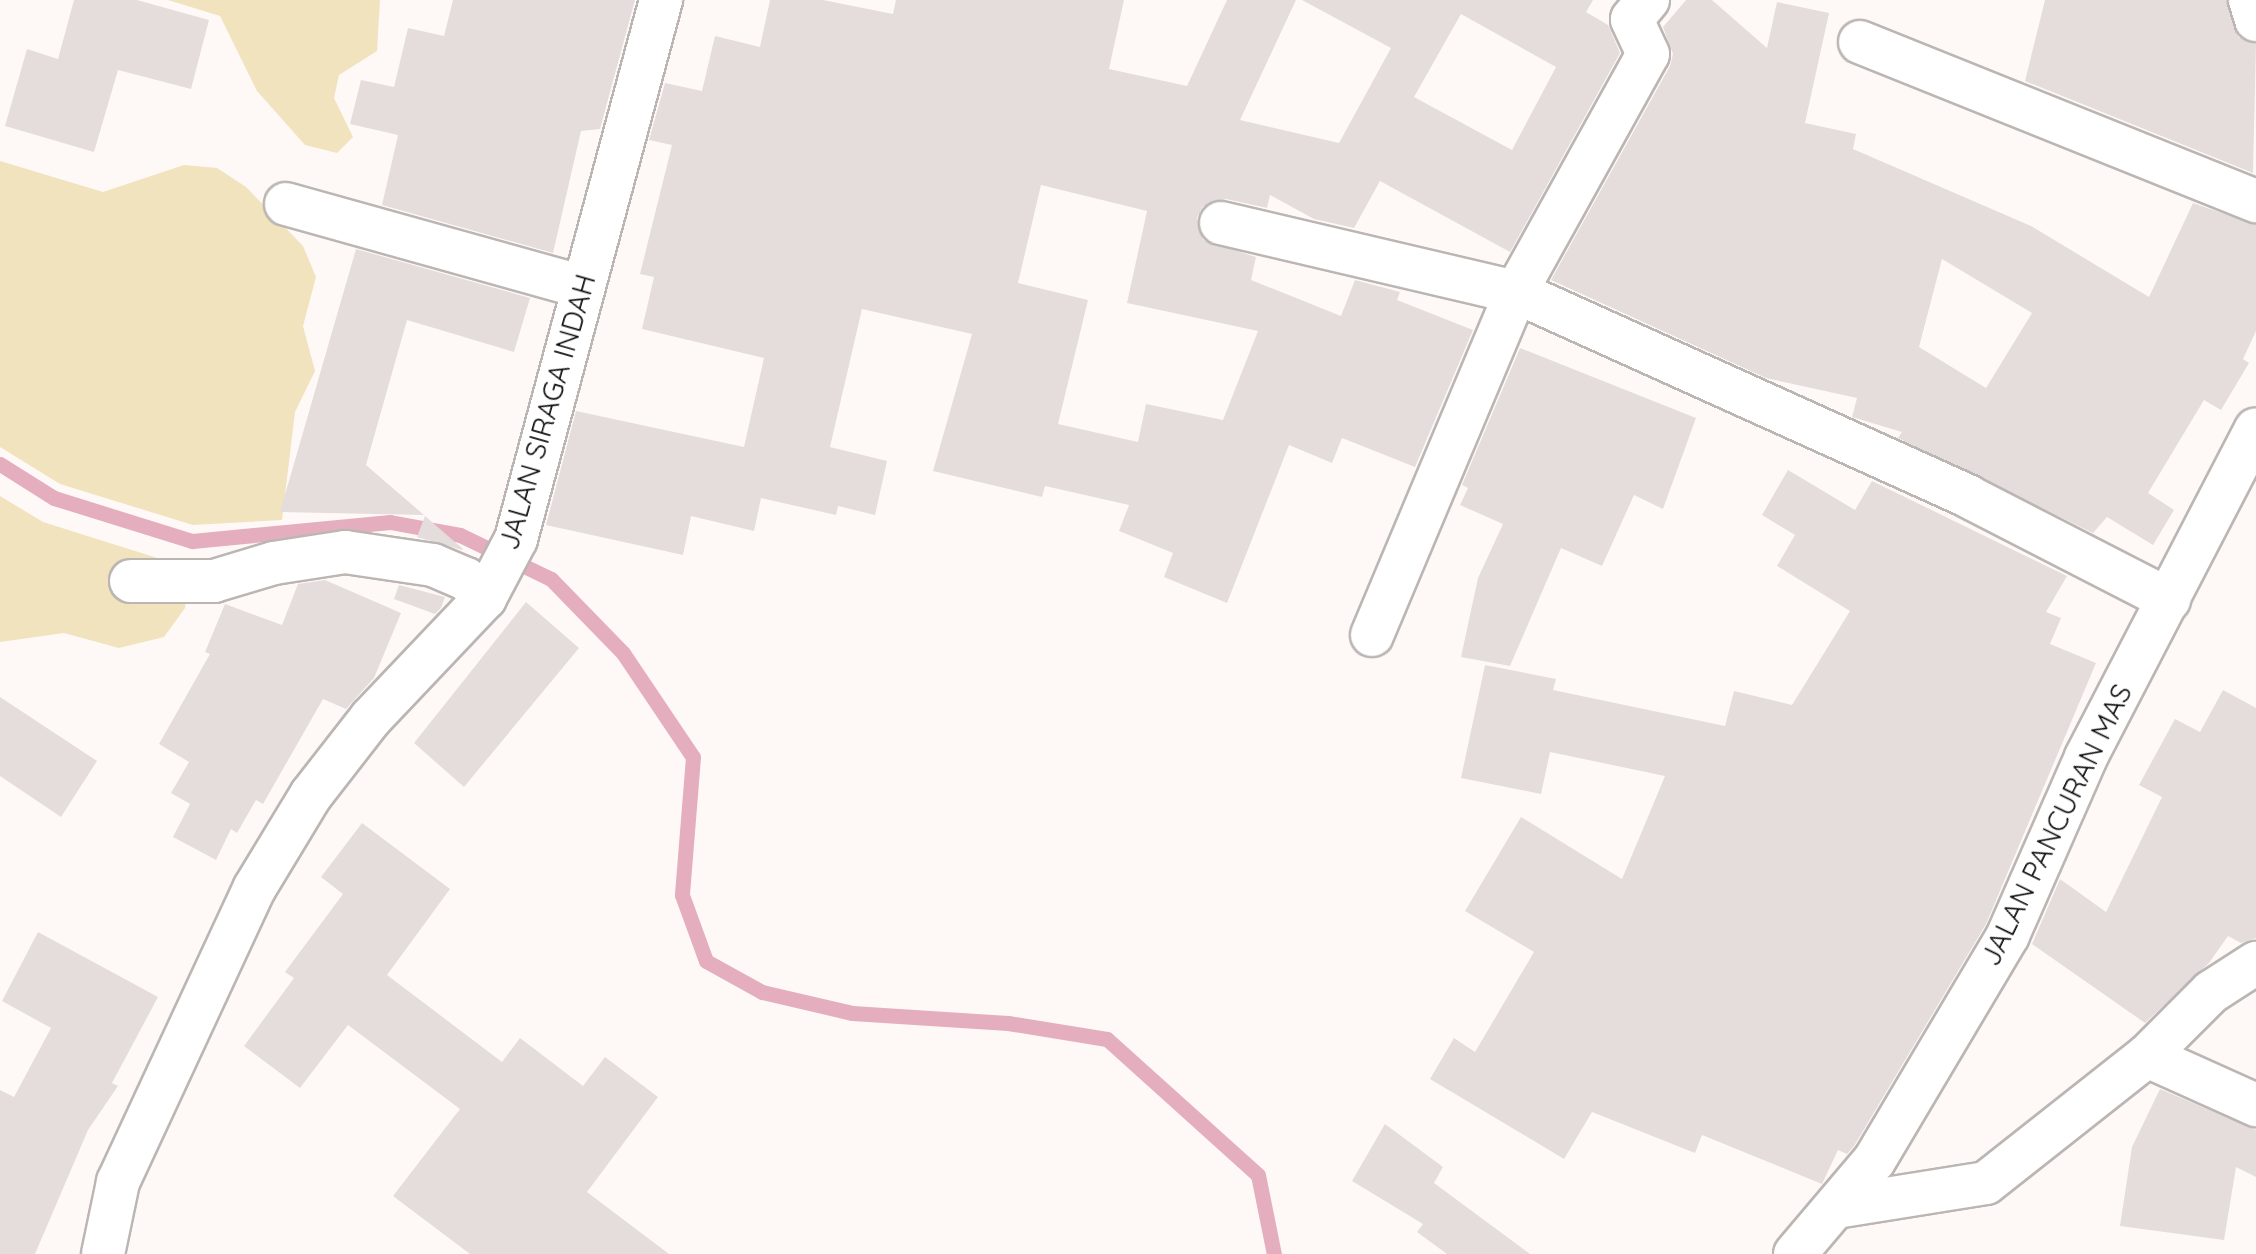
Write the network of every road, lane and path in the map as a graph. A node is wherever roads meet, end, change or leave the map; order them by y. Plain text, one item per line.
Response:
1 (662, 0) edge
2 (1648, 0) edge
3 (2250, 0) edge
4 (2256, 20) edge
5 (1860, 42) dead end
6 (2256, 201) edge
7 (286, 204) dead end
8 (1220, 224) dead end
9 (583, 287) junction
10 (1516, 292) junction
11 (2256, 429) edge
12 (132, 581) dead end
13 (489, 593) junction
14 (2169, 600) junction
15 (1372, 635) dead end
16 (2256, 963) edge
17 (2148, 1056) junction
18 (2256, 1106) edge
19 (1836, 1207) junction
20 (103, 1254) edge
21 (1795, 1254) edge

1 - 9 street, JALAN SIRAGA INDAH
2 - 10 street
3 - 4 street
5 - 6 street
7 - 9 street
8 - 10 street
9 - 13 street, JALAN SIRAGA INDAH
10 - 14 street
10 - 15 street
11 - 14 street, JALAN PANCURAN MAS
12 - 13 street
13 - 20 street, JALAN SIRAGA INDAH
14 - 19 street, JALAN PANCURAN MAS
16 - 17 street
17 - 18 street
17 - 19 street
19 - 21 street, JALAN PANCURAN MAS

